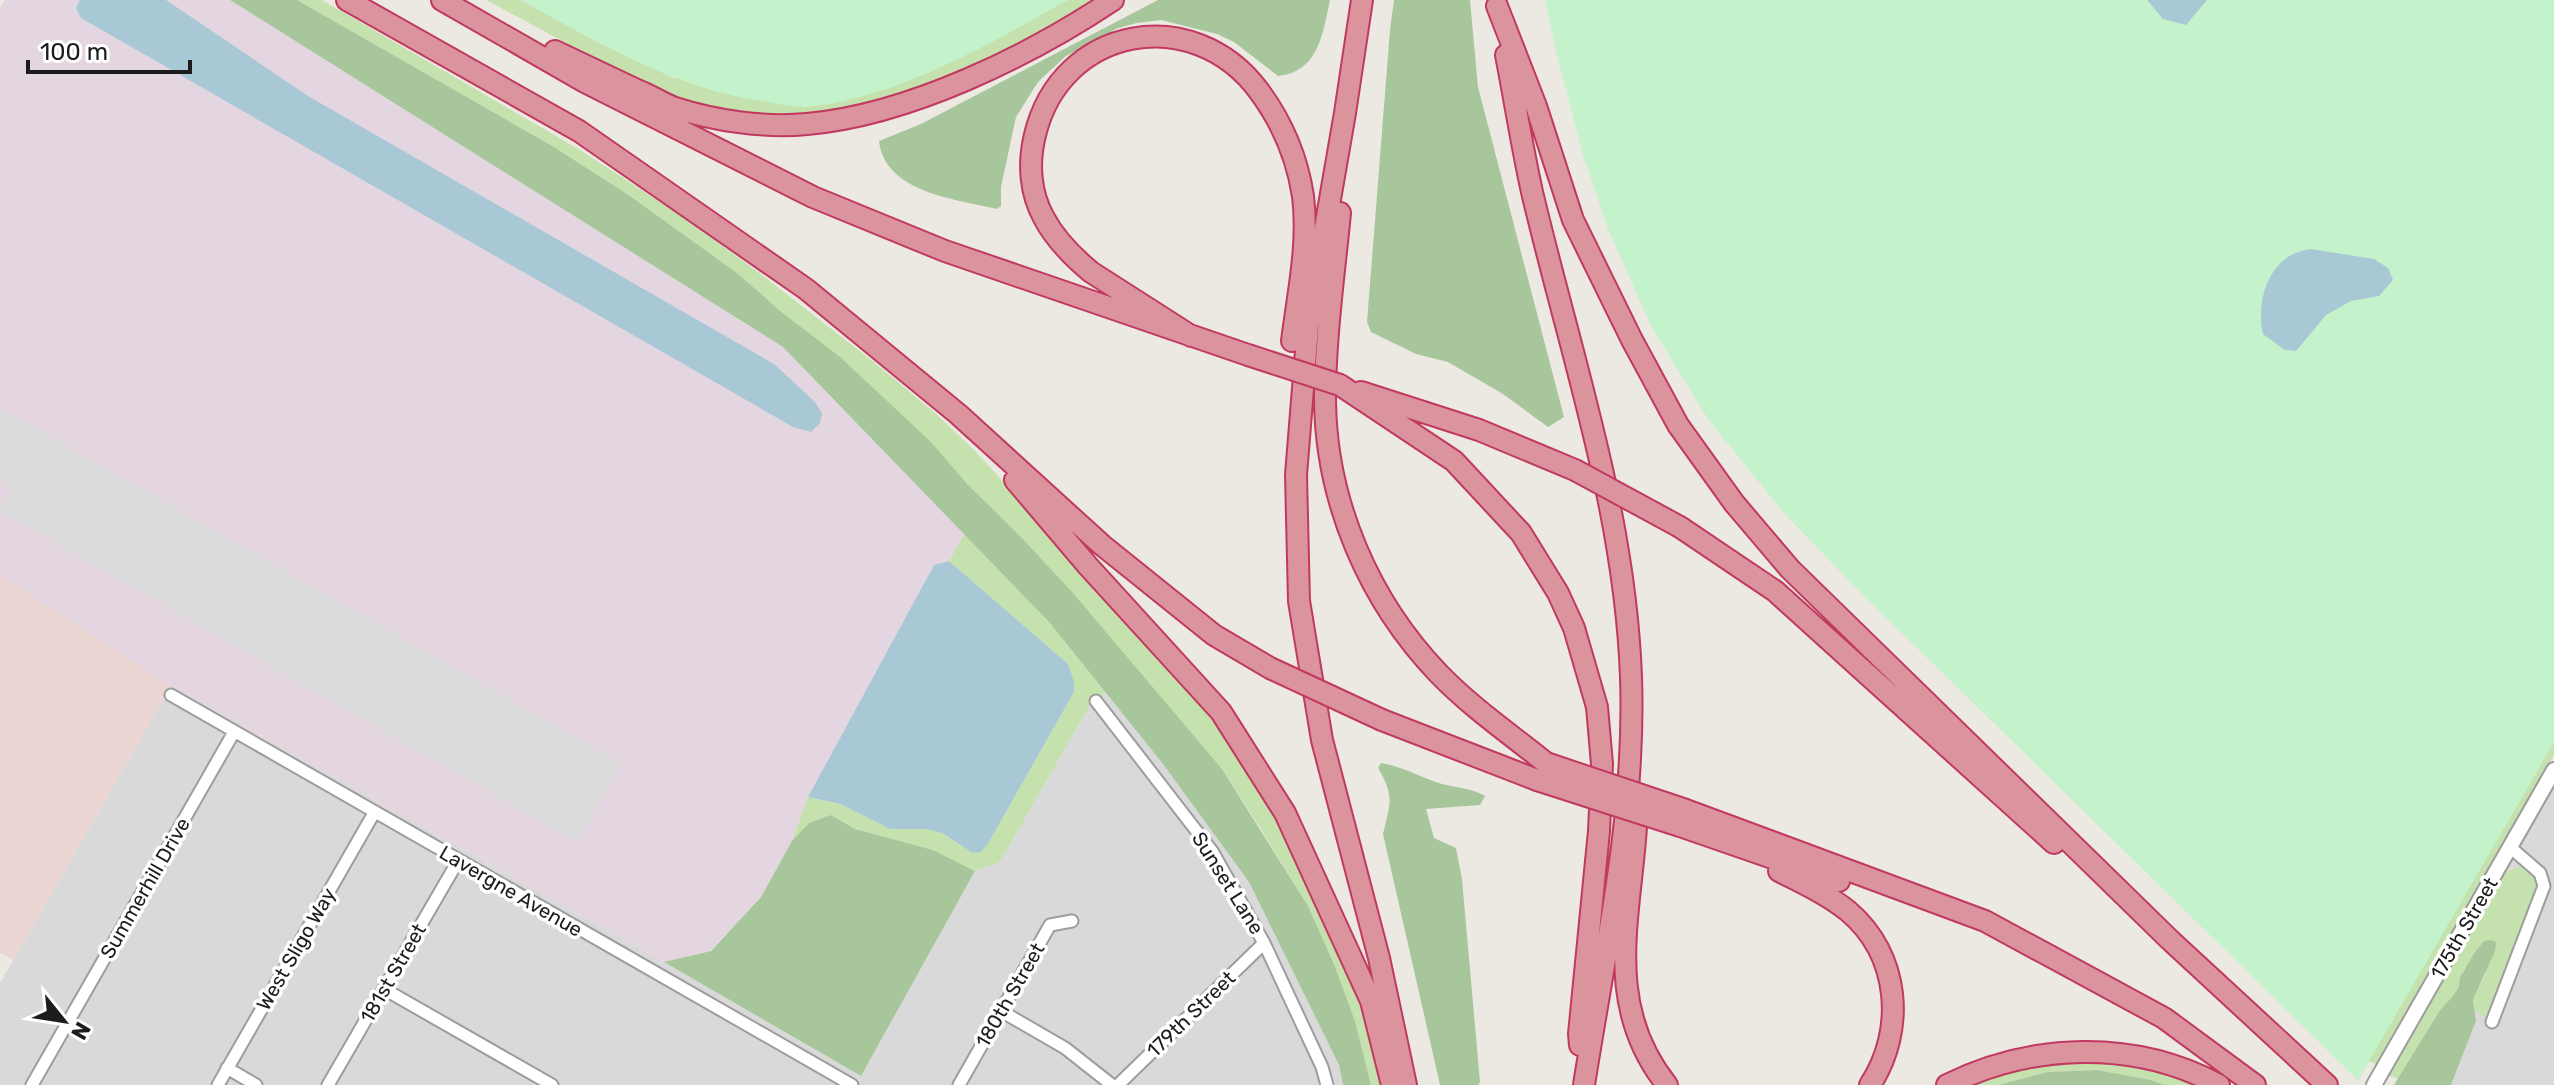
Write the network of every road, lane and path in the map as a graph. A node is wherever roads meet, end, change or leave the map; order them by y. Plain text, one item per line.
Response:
1 (347, 0) edge
2 (445, 0) edge
3 (1113, 0) edge
4 (1362, 0) edge
5 (1497, 3) edge
6 (1345, 113) junction
7 (1191, 336) junction
8 (1388, 408) junction
9 (958, 414) junction
10 (1296, 475) junction
11 (1631, 685) junction
12 (171, 695) dead end
13 (1096, 701) dead end
14 (234, 732) junction
15 (2554, 770) edge
16 (1542, 772) junction
17 (374, 813) junction
18 (1683, 818) junction
19 (1722, 841) junction
20 (2510, 847) junction
21 (458, 861) junction
22 (1072, 921) dead end
23 (2170, 940) junction
24 (1264, 943) junction
25 (2076, 970) junction
26 (384, 989) junction
27 (1001, 1011) junction
28 (2492, 1022) dead end
29 (227, 1068) junction
30 (32, 1085) edge
31 (218, 1085) edge
32 (256, 1085) edge
33 (328, 1085) edge
34 (552, 1085) edge
35 (852, 1085) edge
36 (959, 1085) edge
37 (1112, 1085) edge
38 (1118, 1085) edge
39 (1327, 1085) edge
40 (1392, 1085) edge
41 (1406, 1085) edge
42 (1584, 1085) edge
43 (1667, 1085) edge
44 (1870, 1085) edge
45 (1947, 1085) edge
46 (2219, 1085) edge
47 (2255, 1085) edge
48 (2327, 1085) edge
49 (2374, 1085) edge

1 - 9 highway
2 - 3 highway
2 - 7 highway
4 - 6 highway
5 - 11 highway
5 - 23 highway
6 - 10 highway
6 - 16 highway
7 - 8 highway, bridge
7 - 10 highway
8 - 23 highway, bridge
8 - 42 highway
9 - 16 highway, bridge
9 - 40 highway
10 - 41 highway
11 - 42 highway
11 - 43 highway
12 - 14 street, Lavergne Avenue
13 - 24 street, Sunset Lane
14 - 17 street, Lavergne Avenue
14 - 30 street, Summerhill Drive
15 - 20 street, 175th Street
16 - 18 highway, bridge
17 - 21 street, Lavergne Avenue
17 - 29 street, West Sligo Way
18 - 19 highway
18 - 25 highway
19 - 25 highway
19 - 44 highway
20 - 28 street
20 - 49 street, 175th Street
21 - 26 street, 181st Street
21 - 35 street, Lavergne Avenue
22 - 27 street, 180th Street
23 - 48 highway
24 - 38 street, 179th Street
24 - 39 street, Sunset Lane
25 - 47 highway
26 - 33 street, 181st Street
26 - 34 street
27 - 36 street, 180th Street
27 - 37 street
29 - 31 street, West Sligo Way
29 - 32 street
45 - 46 highway

